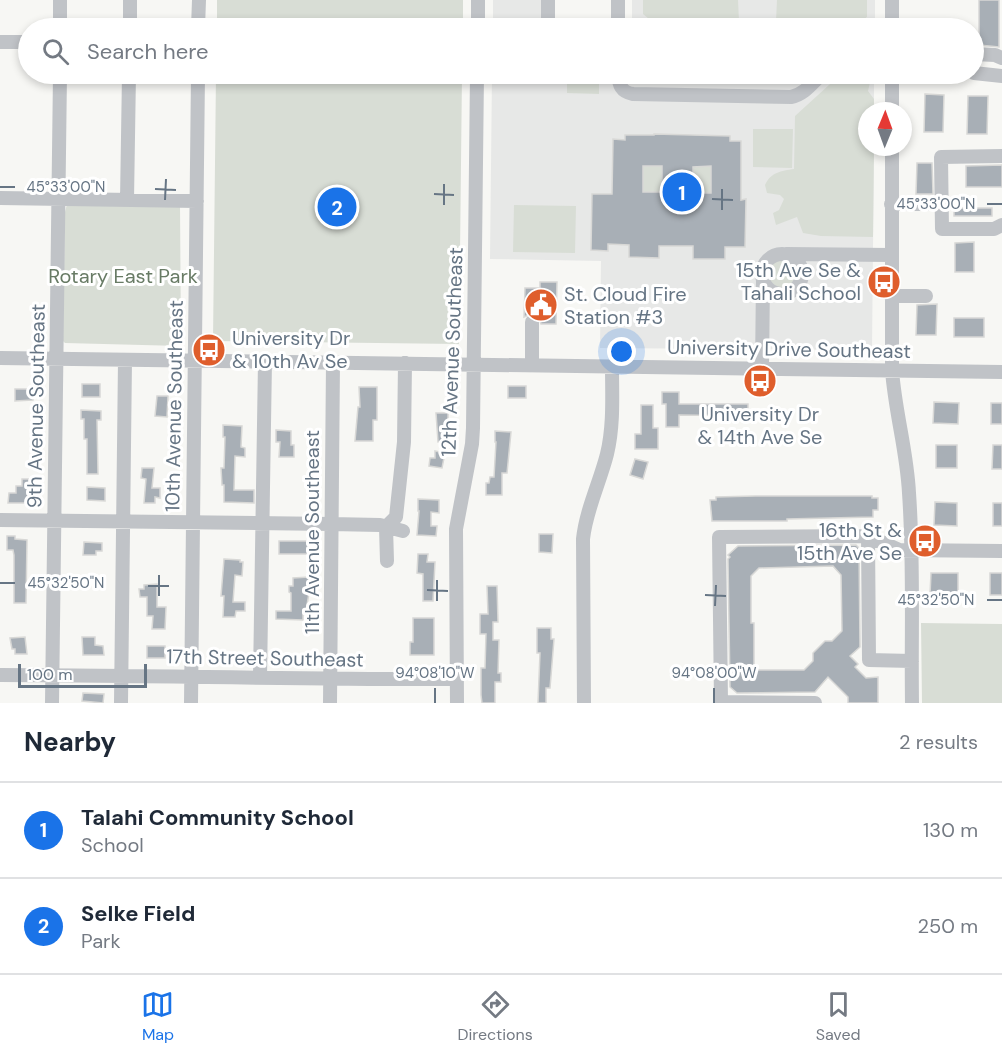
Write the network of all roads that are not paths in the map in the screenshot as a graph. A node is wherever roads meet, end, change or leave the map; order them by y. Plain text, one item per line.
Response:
1 (60, 0) edge
2 (130, 0) edge
3 (199, 0) edge
4 (478, 0) edge
5 (548, 0) edge
6 (618, 0) edge
7 (892, 0) edge
8 (60, 18) edge
9 (130, 18) edge
10 (198, 18) edge
11 (478, 18) edge
12 (548, 18) edge
13 (618, 18) edge
14 (892, 18) edge
15 (0, 42) edge
16 (18, 42) edge
17 (984, 54) edge
18 (1002, 58) edge
19 (984, 74) edge
20 (1002, 76) edge
21 (60, 84) edge
22 (129, 84) edge
23 (198, 84) edge
24 (477, 84) edge
25 (620, 84) edge
26 (812, 84) edge
27 (892, 84) edge
28 (892, 102) edge
29 (892, 156) edge
30 (1002, 156) edge
31 (0, 198) edge
32 (59, 199) junction
33 (126, 200) junction
34 (197, 201) junction
35 (891, 204) junction
36 (926, 204) dead end
37 (1002, 225) edge
38 (784, 254) junction
39 (814, 254) junction
40 (891, 255) junction
41 (802, 269) junction
42 (763, 276) junction
43 (781, 294) junction
44 (891, 296) junction
45 (926, 296) dead end
46 (763, 309) junction
47 (532, 322) dead end
48 (0, 358) edge
49 (56, 359) junction
50 (125, 360) junction
51 (265, 361) junction
52 (194, 362) junction
53 (333, 362) junction
54 (405, 363) junction
55 (473, 364) junction
56 (532, 365) junction
57 (612, 366) junction
58 (762, 369) junction
59 (892, 370) junction
60 (1002, 372) edge
61 (0, 520) edge
62 (54, 520) junction
63 (124, 522) junction
64 (193, 523) junction
65 (262, 524) junction
66 (331, 524) junction
67 (386, 527) junction
68 (404, 531) dead end
69 (868, 536) junction
70 (910, 550) junction
71 (1002, 551) edge
72 (387, 561) dead end
73 (912, 661) junction
74 (0, 675) edge
75 (53, 675) junction
76 (121, 675) junction
77 (191, 677) junction
78 (260, 678) junction
79 (457, 679) junction
80 (331, 680) junction
81 (52, 703) edge
82 (121, 703) edge
83 (191, 703) edge
84 (330, 703) edge
85 (457, 703) edge
86 (584, 703) edge
87 (815, 703) edge
88 (912, 703) edge

1 - 8 street
2 - 9 street
3 - 10 street
4 - 11 street
5 - 12 street
6 - 13 street
7 - 14 street
15 - 16 street
17 - 18 street
19 - 20 street
21 - 32 street, 9th Avenue Southeast
22 - 33 street
23 - 34 street, 10th Avenue Southeast
24 - 55 street, 12th Avenue Southeast
25 - 26 street
27 - 28 street
29 - 35 street
30 - 37 street
31 - 32 street
32 - 33 street
32 - 49 street, 9th Avenue Southeast
33 - 34 street
34 - 52 street, 10th Avenue Southeast
35 - 36 street
35 - 40 street
38 - 39 street
38 - 41 street
38 - 42 street
39 - 40 street
39 - 41 street
40 - 44 street
41 - 43 street
42 - 43 street
42 - 46 street
43 - 46 street
44 - 45 street
44 - 59 street
46 - 58 street
47 - 56 street
48 - 49 street, University Drive Southeast
49 - 50 street, University Drive Southeast
49 - 62 street, 9th Avenue Southeast
50 - 52 street, University Drive Southeast
50 - 63 street
51 - 52 street, University Drive Southeast
51 - 53 street, University Drive Southeast
51 - 65 street
52 - 64 street, 10th Avenue Southeast
53 - 54 street, University Drive Southeast
53 - 66 street, 11th Avenue Southeast
54 - 55 street, University Drive Southeast
54 - 67 street
55 - 56 street, University Drive Southeast
55 - 79 street, 12th Avenue Southeast
56 - 57 street, University Drive Southeast
57 - 58 street, University Drive Southeast
57 - 86 street
58 - 59 street, University Drive Southeast
59 - 60 street, University Drive Southeast
59 - 70 street
61 - 62 street
62 - 63 street
62 - 75 street, 9th Avenue Southeast
63 - 64 street
63 - 76 street
64 - 65 street
64 - 77 street, 10th Avenue Southeast
65 - 66 street
65 - 78 street
66 - 67 street
66 - 80 street, 11th Avenue Southeast
67 - 68 street
67 - 72 street
69 - 70 street
69 - 73 street
69 - 87 street
70 - 71 street
70 - 73 street
73 - 88 street
74 - 75 street, 17th Street Southeast
75 - 76 street, 17th Street Southeast
75 - 81 street, 9th Avenue Southeast
76 - 77 street, 17th Street Southeast
76 - 82 street
77 - 78 street, 17th Street Southeast
77 - 83 street, 10th Avenue Southeast
78 - 80 street, 17th Street Southeast
79 - 80 street, 17th Street Southeast
79 - 85 street, 12th Avenue Southeast
80 - 84 street, 11th Avenue Southeast

